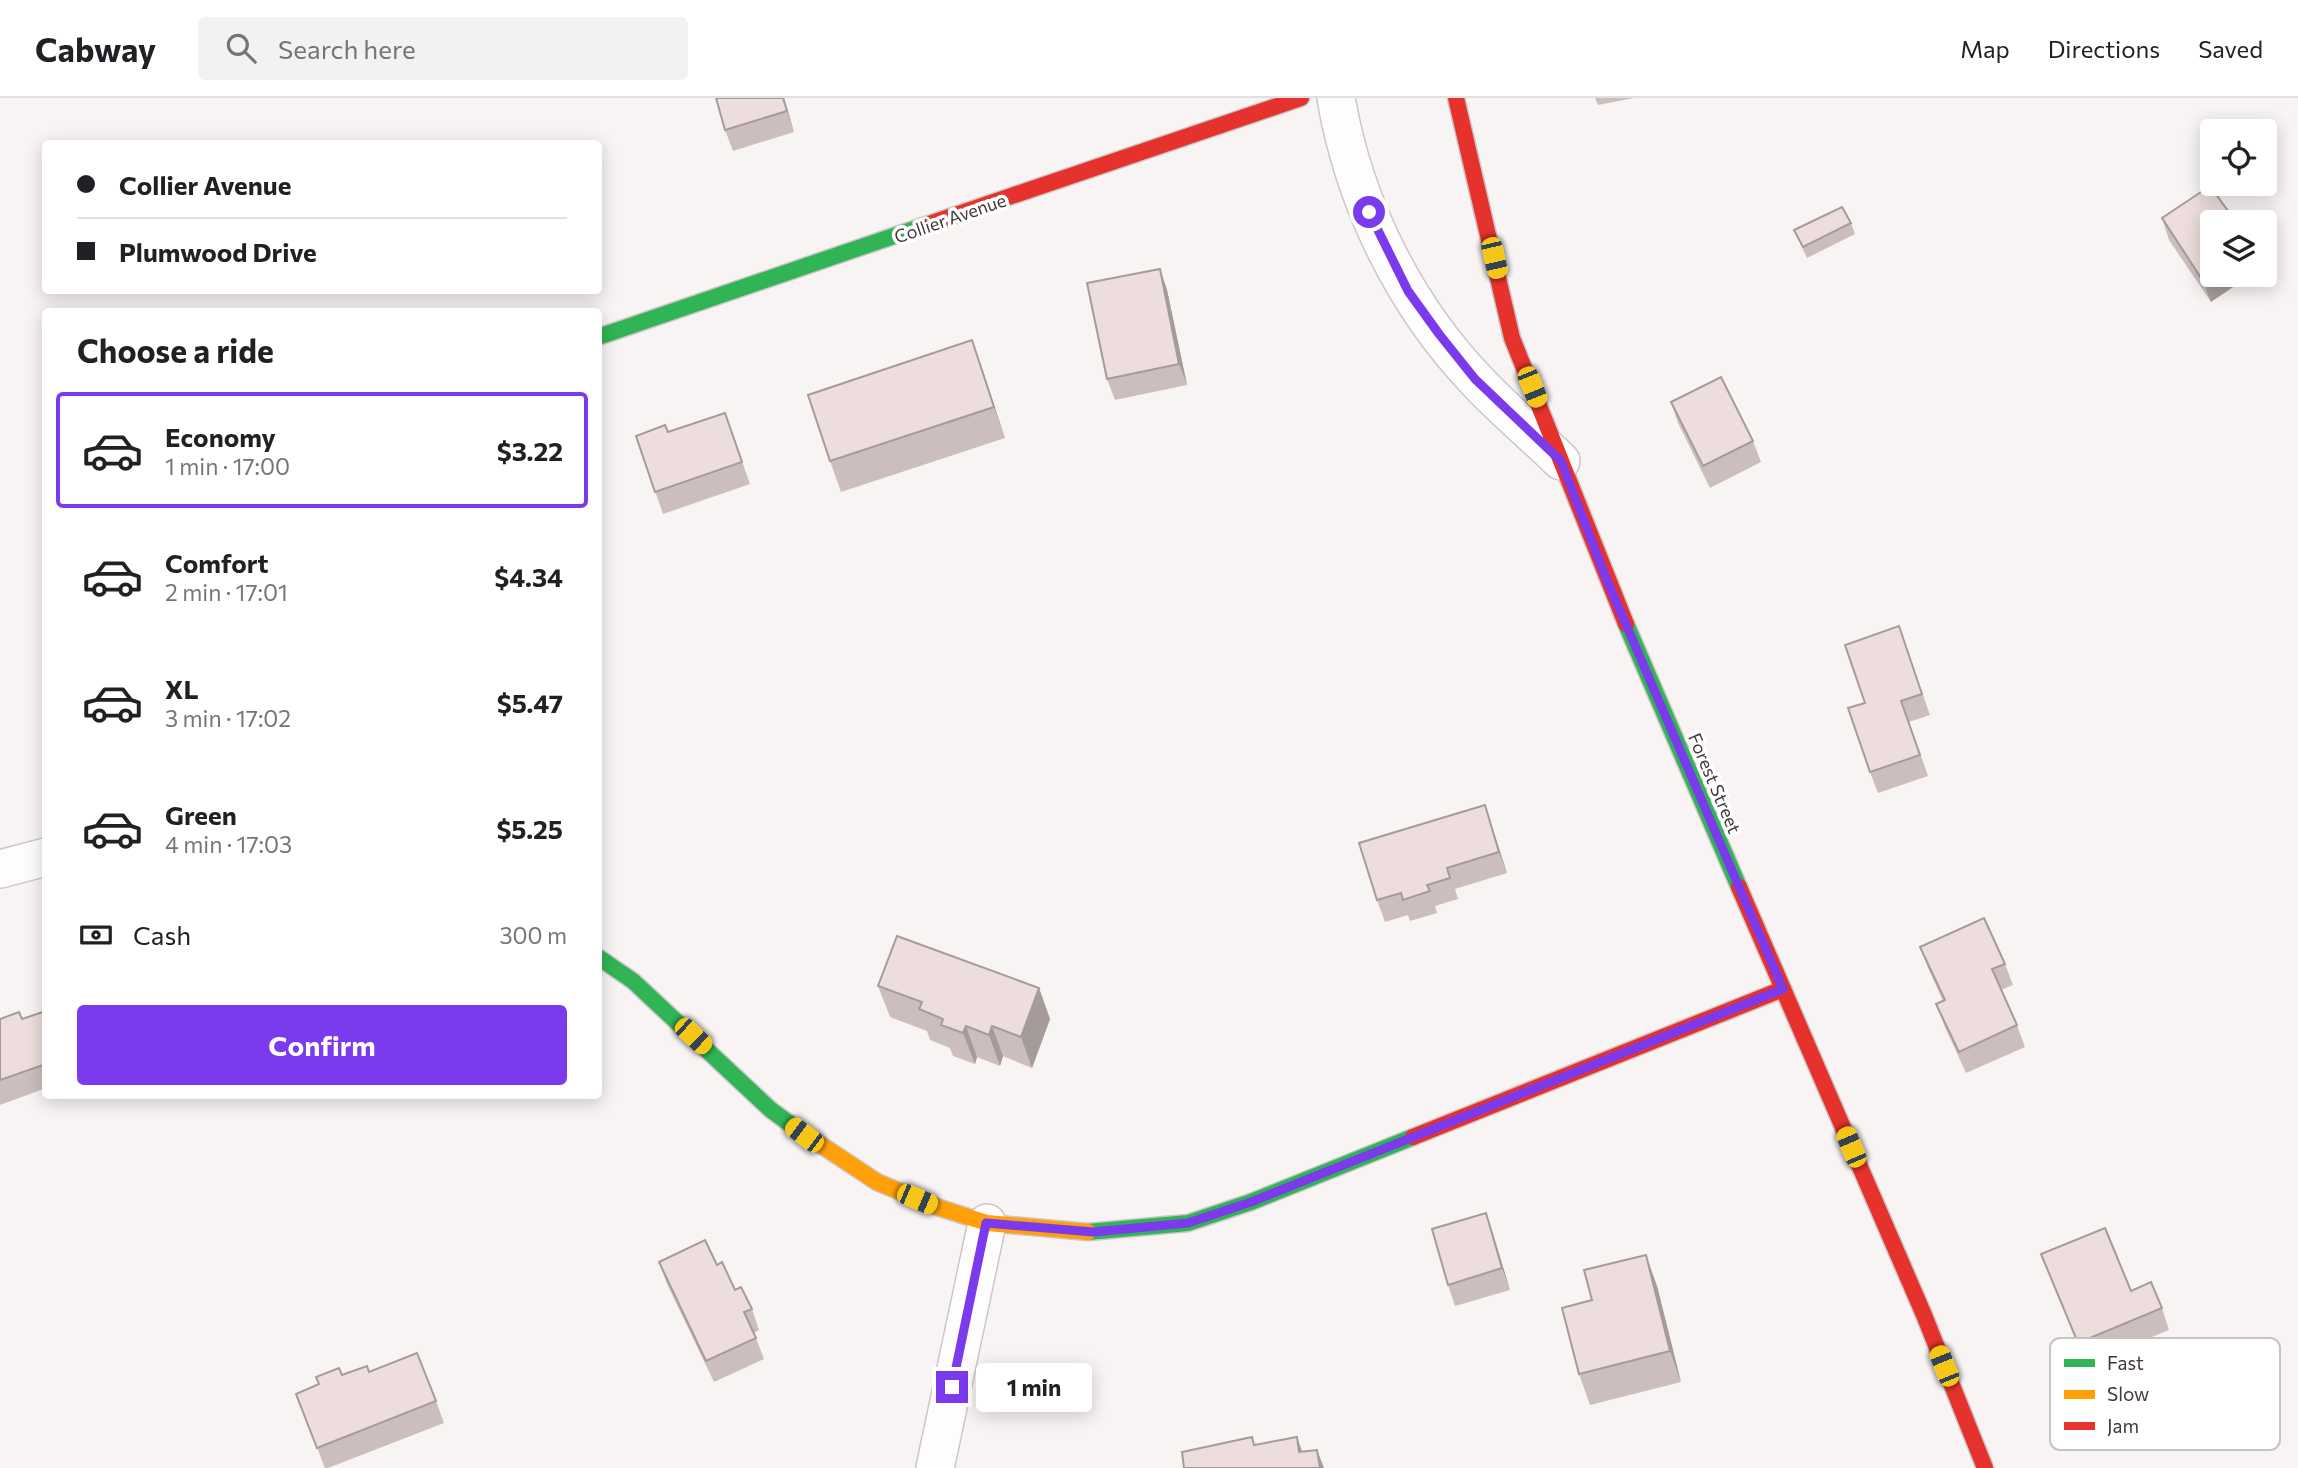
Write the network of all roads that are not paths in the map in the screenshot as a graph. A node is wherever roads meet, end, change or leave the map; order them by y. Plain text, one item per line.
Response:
1 (1301, 98) edge
2 (1336, 98) edge
3 (1456, 98) edge
4 (602, 336) edge
5 (1561, 461) junction
6 (42, 858) edge
7 (0, 869) edge
8 (602, 960) edge
9 (1783, 989) junction
10 (986, 1223) junction
11 (935, 1468) edge
12 (1984, 1468) edge

1 - 4 street, Collier Avenue
2 - 5 street
3 - 5 street, Forest Street
5 - 9 street, Forest Street
6 - 7 street
8 - 10 street
9 - 10 street
9 - 12 street, Forest Street
10 - 11 street

